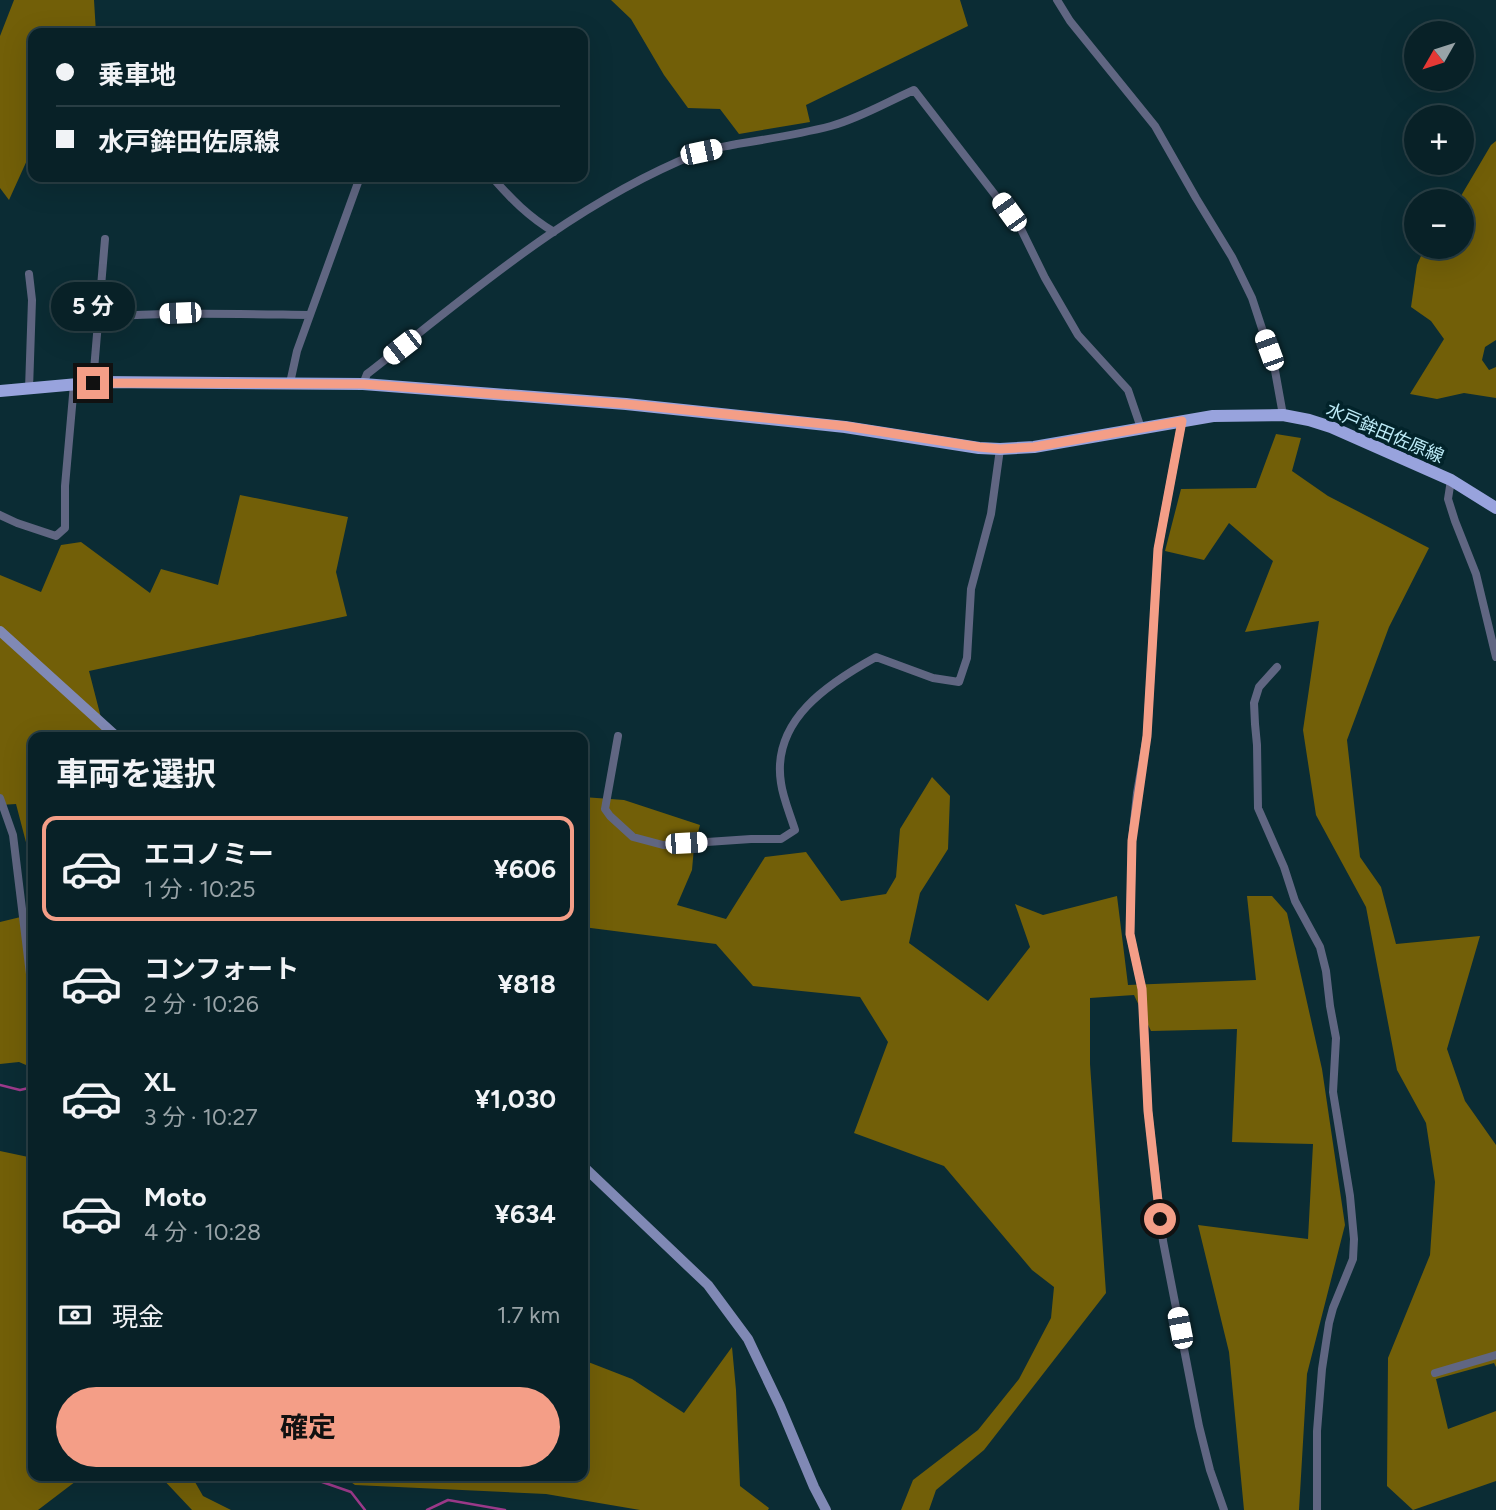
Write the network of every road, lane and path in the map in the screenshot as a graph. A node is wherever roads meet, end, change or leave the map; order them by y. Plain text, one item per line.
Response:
1 (1057, 0) edge
2 (358, 182) edge
3 (496, 182) edge
4 (554, 232) junction
5 (105, 239) dead end
6 (29, 274) dead end
7 (310, 315) junction
8 (99, 317) junction
9 (93, 383) junction
10 (290, 383) junction
11 (74, 384) junction
12 (363, 384) junction
13 (29, 388) junction
14 (0, 391) edge
15 (1283, 415) junction
16 (1182, 421) junction
17 (1141, 428) junction
18 (1000, 449) junction
19 (1451, 480) junction
20 (1496, 508) edge
21 (0, 515) edge
22 (0, 631) edge
23 (1496, 657) edge
24 (1277, 667) dead end
25 (111, 732) edge
26 (618, 736) dead end
27 (0, 798) edge
28 (28, 958) edge
29 (588, 1171) edge
30 (1496, 1355) edge
31 (1434, 1373) dead end
32 (826, 1510) edge
33 (1224, 1510) edge
34 (1317, 1510) edge

1 - 15 street
2 - 7 street
3 - 4 street
4 - 12 street
4 - 17 street
5 - 8 street
6 - 13 street
7 - 8 street
7 - 10 street
8 - 9 street
9 - 10 main road, 水戸鉾田佐原線
9 - 11 main road, 水戸鉾田佐原線
10 - 12 main road, 水戸鉾田佐原線
11 - 13 main road, 水戸鉾田佐原線
11 - 21 street
12 - 18 main road, 水戸鉾田佐原線
13 - 14 main road, 水戸鉾田佐原線
15 - 16 main road, 水戸鉾田佐原線
15 - 19 main road, 水戸鉾田佐原線
16 - 17 main road, 水戸鉾田佐原線
16 - 33 street
17 - 18 main road, 水戸鉾田佐原線
18 - 26 street
19 - 20 main road, 水戸鉾田佐原線
19 - 23 street
22 - 25 street
24 - 34 street
27 - 28 street
29 - 32 street
30 - 31 street

